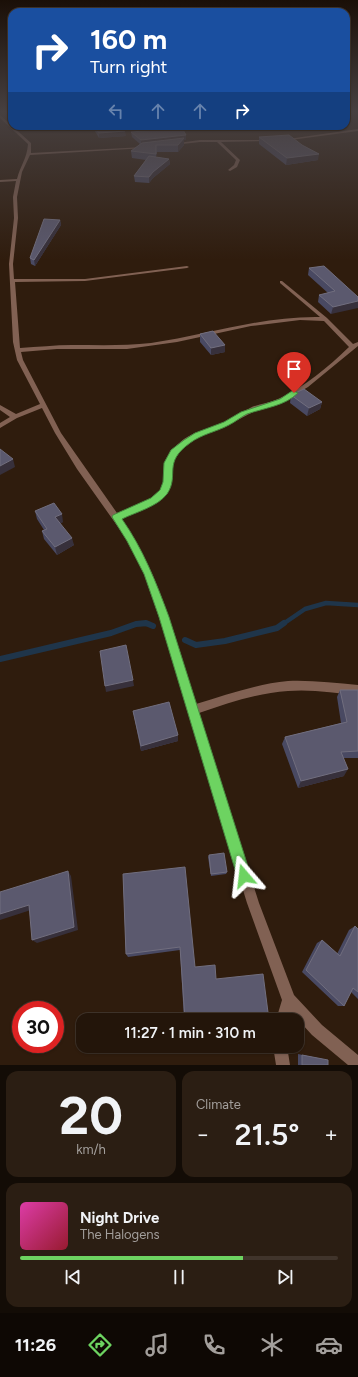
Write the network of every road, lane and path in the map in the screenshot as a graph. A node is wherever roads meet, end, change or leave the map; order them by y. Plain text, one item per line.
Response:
1 (26, 161) edge
2 (238, 161) edge
3 (230, 170) dead end
4 (18, 180) junction
5 (0, 181) edge
6 (187, 267) dead end
7 (12, 281) junction
8 (282, 282) dead end
9 (325, 318) junction
10 (355, 345) edge
11 (18, 350) junction
12 (43, 405) junction
13 (0, 407) edge
14 (15, 417) junction
15 (0, 426) edge
16 (116, 517) junction
17 (358, 690) edge
18 (192, 710) junction
19 (290, 1000) junction
20 (285, 1013) edge
21 (281, 1053) edge
22 (358, 1064) edge
23 (283, 1065) edge

1 - 4 street
2 - 3 street
4 - 5 street
4 - 7 street
6 - 7 street
7 - 11 street
8 - 9 street
9 - 10 street
9 - 11 street
10 - 16 street
11 - 12 street
12 - 14 street
12 - 16 street
13 - 14 street
14 - 15 street
16 - 18 street
17 - 18 street
18 - 19 street
19 - 20 street
19 - 22 street
21 - 23 street

